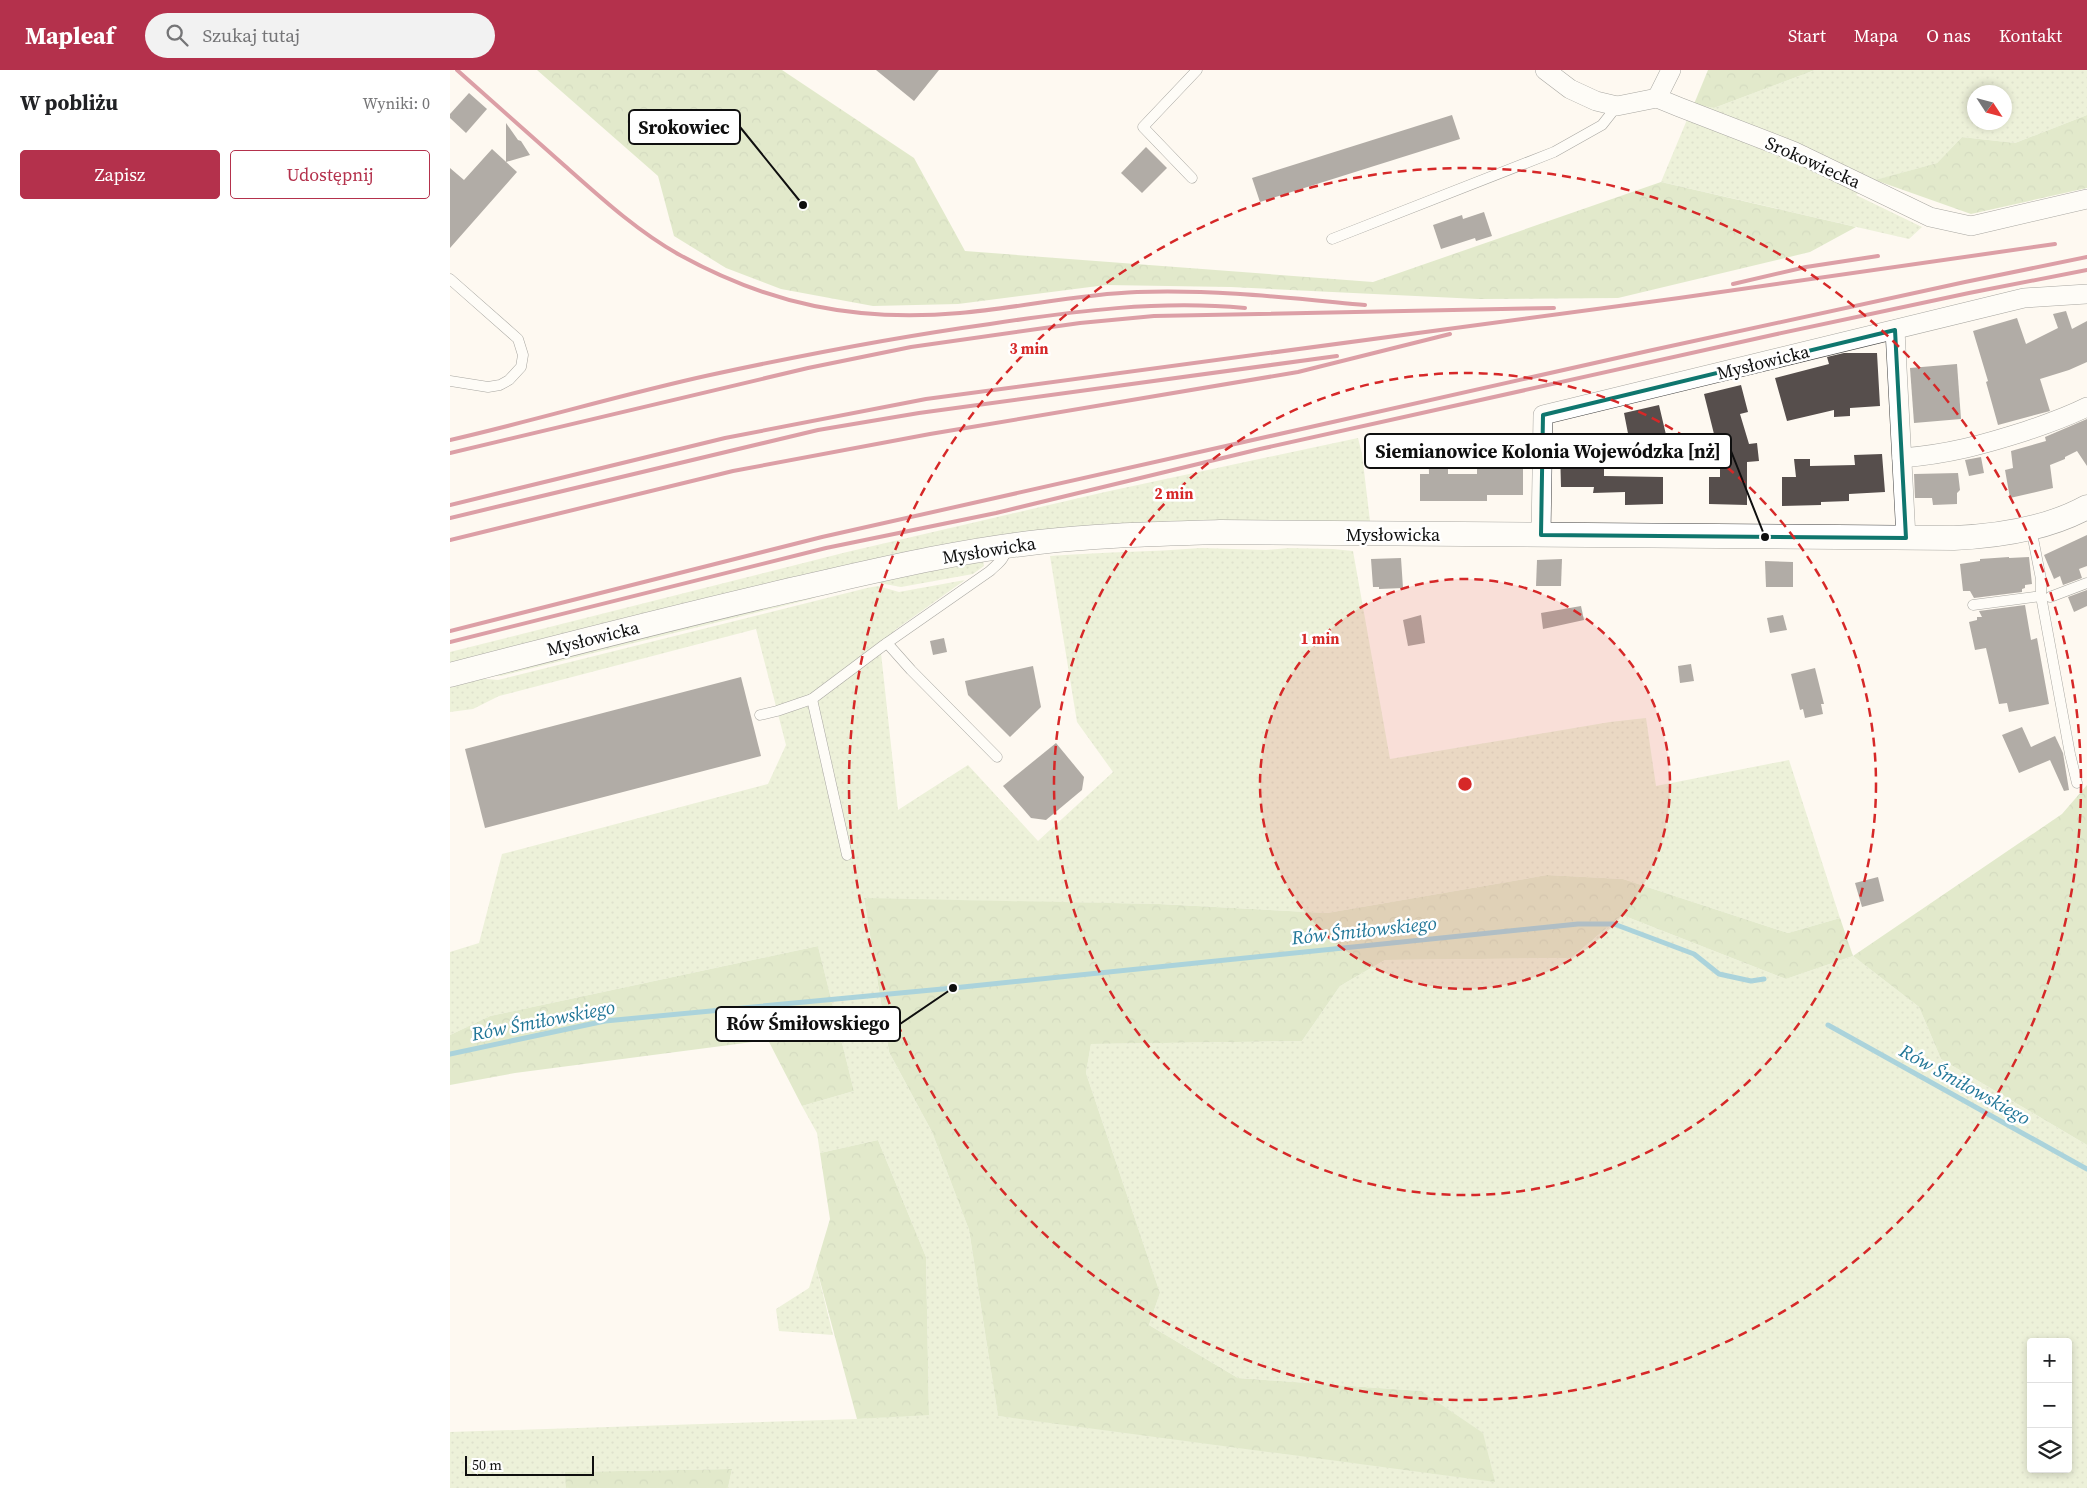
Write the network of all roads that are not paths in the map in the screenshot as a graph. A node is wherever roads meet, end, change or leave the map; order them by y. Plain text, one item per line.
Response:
1 (1197, 70) edge
2 (1545, 70) edge
3 (1671, 70) edge
4 (1657, 98) junction
5 (1617, 106) junction
6 (1192, 178) dead end
7 (2087, 199) edge
8 (1332, 239) dead end
9 (450, 279) edge
10 (2087, 294) edge
11 (1895, 330) junction
12 (450, 381) edge
13 (2087, 407) edge
14 (1902, 458) junction
15 (2087, 507) edge
16 (2031, 528) junction
17 (1541, 535) junction
18 (1906, 538) junction
19 (1006, 546) junction
20 (2087, 583) edge
21 (2045, 596) junction
22 (1973, 605) dead end
23 (887, 643) junction
24 (450, 676) edge
25 (812, 699) junction
26 (760, 715) dead end
27 (997, 757) dead end
28 (2076, 782) dead end
29 (847, 855) dead end

1 - 6 lane
2 - 5 street
3 - 4 street
4 - 5 street
4 - 7 street, Srokowiecka
5 - 8 lane
9 - 12 lane
10 - 11 street, Mysłowicka
11 - 14 street
11 - 17 street, Mysłowicka
13 - 14 street
14 - 18 street
15 - 16 street, Mysłowicka
16 - 18 street, Mysłowicka
16 - 21 lane
17 - 18 street, Mysłowicka
17 - 19 street, Mysłowicka
19 - 23 lane
19 - 24 street, Mysłowicka
20 - 21 lane
21 - 22 lane
21 - 28 lane
23 - 25 lane
23 - 27 lane
25 - 26 lane
25 - 29 lane

